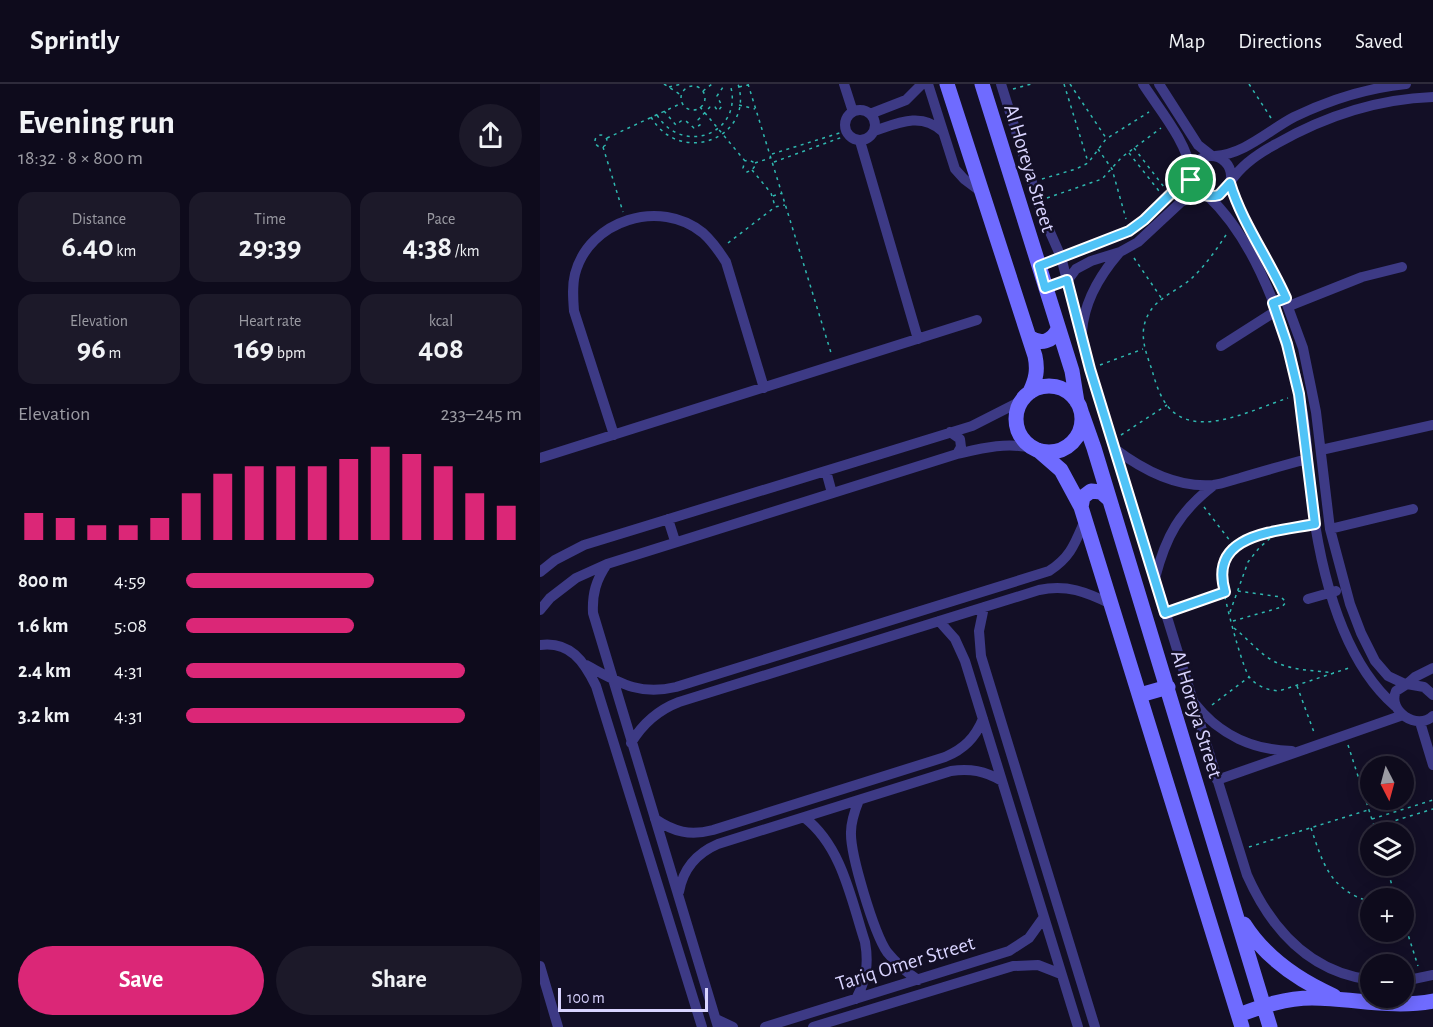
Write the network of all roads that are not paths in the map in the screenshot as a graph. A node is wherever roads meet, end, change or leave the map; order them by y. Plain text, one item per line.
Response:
1 (844, 84) edge
2 (922, 84) edge
3 (928, 84) edge
4 (947, 84) edge
5 (982, 84) edge
6 (1143, 84) edge
7 (1159, 84) edge
8 (1406, 84) edge
9 (1003, 88) edge
10 (1353, 94) junction
11 (1433, 97) edge
12 (906, 100) junction
13 (1356, 109) junction
14 (853, 112) junction
15 (870, 114) junction
16 (912, 120) junction
17 (874, 131) junction
18 (942, 131) junction
19 (860, 141) junction
20 (1214, 156) junction
21 (1190, 174) junction
22 (1230, 182) junction
23 (980, 191) junction
24 (1207, 196) junction
25 (1124, 250) junction
26 (1061, 257) junction
27 (1039, 266) junction
28 (1402, 267) dead end
29 (1067, 280) junction
30 (1045, 288) junction
31 (1287, 302) junction
32 (1274, 307) junction
33 (977, 320) dead end
34 (1058, 329) junction
35 (1029, 337) junction
36 (1082, 338) junction
37 (918, 339) junction
38 (1221, 346) dead end
39 (764, 388) junction
40 (1026, 396) junction
41 (1079, 408) junction
42 (1433, 424) edge
43 (950, 432) junction
44 (614, 435) junction
45 (1114, 445) junction
46 (1035, 449) junction
47 (1321, 450) junction
48 (957, 454) junction
49 (540, 458) edge
50 (1307, 459) junction
51 (826, 471) junction
52 (1214, 485) junction
53 (832, 493) junction
54 (1109, 499) junction
55 (1413, 509) dead end
56 (1083, 513) junction
57 (668, 519) junction
58 (1330, 529) junction
59 (675, 542) junction
60 (607, 564) junction
61 (540, 572) edge
62 (1035, 575) junction
63 (1155, 581) junction
64 (1345, 589) junction
65 (1039, 590) junction
66 (1332, 593) junction
67 (1308, 599) dead end
68 (1111, 604) junction
69 (984, 607) junction
70 (540, 610) edge
71 (939, 621) junction
72 (878, 624) junction
73 (883, 639) junction
74 (540, 645) edge
75 (981, 656) junction
76 (965, 661) junction
77 (586, 665) junction
78 (1433, 668) edge
79 (612, 679) junction
80 (1406, 684) junction
81 (1168, 687) junction
82 (665, 689) junction
83 (1140, 695) junction
84 (1433, 695) edge
85 (1192, 700) junction
86 (670, 705) junction
87 (1399, 711) junction
88 (983, 719) junction
89 (1427, 720) edge
90 (632, 742) junction
91 (1298, 751) junction
92 (936, 761) junction
93 (1433, 765) edge
94 (942, 774) junction
95 (1217, 780) junction
96 (1002, 781) junction
97 (859, 800) junction
98 (805, 818) junction
99 (655, 819) junction
100 (713, 830) junction
101 (718, 844) junction
102 (1041, 851) junction
103 (1025, 856) junction
104 (855, 864) junction
105 (841, 869) junction
106 (679, 896) junction
107 (1233, 905) junction
108 (1044, 917) junction
109 (691, 936) junction
110 (879, 938) junction
111 (675, 941) junction
112 (865, 942) junction
113 (1002, 954) junction
114 (540, 966) edge
115 (1006, 967) junction
116 (1061, 974) junction
117 (1433, 975) edge
118 (1360, 978) edge
119 (1414, 979) edge
120 (918, 980) junction
121 (856, 999) junction
122 (1342, 999) junction
123 (1433, 1002) edge
124 (1264, 1006) junction
125 (1241, 1021) edge
126 (717, 1023) edge
127 (558, 1027) edge
128 (702, 1027) edge
129 (733, 1027) edge
130 (767, 1027) edge
131 (813, 1027) edge
132 (1078, 1027) edge
133 (1095, 1027) edge
134 (1270, 1027) edge

1 - 14 street
2 - 12 street
3 - 18 street
4 - 23 street
5 - 27 street, Al Horeya Street
6 - 21 street
7 - 20 street
8 - 10 street
9 - 26 street
10 - 13 street
10 - 20 street
11 - 13 street
12 - 15 street
12 - 16 street
13 - 22 street
14 - 15 street
14 - 19 street
15 - 17 street
16 - 17 street
16 - 18 street
17 - 19 street
18 - 23 street
19 - 37 street
20 - 21 street
20 - 22 street
21 - 24 street
21 - 26 street
22 - 24 street
22 - 31 street
23 - 35 street
24 - 25 street
24 - 32 street
25 - 29 street
25 - 36 street
26 - 27 street
26 - 29 street
27 - 30 street, Al Horeya Street
28 - 31 street
29 - 30 street
29 - 36 street
30 - 34 street, Al Horeya Street
31 - 32 street
31 - 47 street
32 - 38 street
32 - 50 street
33 - 37 street
34 - 35 street
34 - 41 street, Al Horeya Street
35 - 40 street
36 - 45 street
37 - 39 street
39 - 44 street
39 - 44 street
40 - 41 street
40 - 43 street
40 - 46 street
41 - 46 street
41 - 54 street, Al Horeya Street
42 - 47 street
43 - 48 street
43 - 51 street
44 - 49 street
45 - 52 street
45 - 63 street
46 - 48 street
46 - 56 street
47 - 58 street
48 - 53 street
50 - 52 street
50 - 66 street
51 - 53 street
51 - 57 street
52 - 63 street
53 - 59 street
54 - 56 street
54 - 81 street, Al Horeya Street
55 - 58 street
56 - 62 street
56 - 68 street
57 - 59 street
57 - 61 street
58 - 64 street
59 - 60 street
60 - 70 street
60 - 79 street
62 - 65 street
62 - 72 street
63 - 85 street
64 - 66 street
64 - 80 street
65 - 68 street
65 - 69 street
66 - 67 street
66 - 87 street
68 - 83 street
69 - 71 street
69 - 75 street
71 - 73 street
71 - 76 street
72 - 73 street
72 - 82 street
73 - 86 street
74 - 77 street
75 - 76 street
75 - 102 street
76 - 88 street
77 - 79 street
77 - 111 street
78 - 80 street
79 - 82 street
79 - 90 street
80 - 84 street
80 - 87 street
81 - 83 street
81 - 107 street, Al Horeya Street
82 - 86 street
83 - 125 street
85 - 91 street
85 - 95 street
86 - 90 street
87 - 89 street
87 - 91 street
88 - 92 street
88 - 96 street
89 - 93 street
90 - 99 street
91 - 95 street
92 - 94 street
92 - 100 street
94 - 96 street
94 - 97 street
95 - 118 street
96 - 103 street
97 - 98 street
97 - 104 street
98 - 101 street
98 - 105 street
99 - 100 street
99 - 106 street
100 - 101 street
101 - 106 street
102 - 103 street
102 - 133 street
103 - 108 street
104 - 105 street
104 - 110 street
105 - 112 street
106 - 109 street
107 - 122 street
107 - 124 street, Al Horeya Street
108 - 113 street, Tariq Omer Street
108 - 116 street
109 - 111 street
109 - 126 street
110 - 112 street
110 - 120 street
111 - 128 street
112 - 121 street
113 - 115 street
113 - 120 street, Tariq Omer Street
114 - 127 street
115 - 116 street, Tariq Omer Street
115 - 131 street, Tariq Omer Street
116 - 132 street
117 - 119 street
120 - 121 street, Tariq Omer Street
121 - 130 street, Tariq Omer Street
122 - 123 street
122 - 124 street
124 - 125 street
124 - 134 street, Al Horeya Street
126 - 129 street

